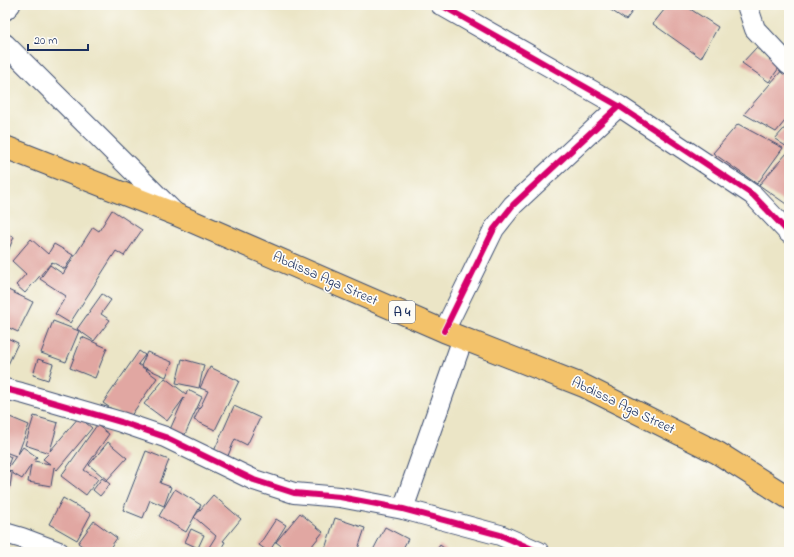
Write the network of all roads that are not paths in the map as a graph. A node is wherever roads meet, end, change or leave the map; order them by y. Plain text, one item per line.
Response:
1 (10, 5) edge
2 (441, 5) edge
3 (747, 5) edge
4 (5, 10) edge
5 (5, 44) edge
6 (789, 65) edge
7 (619, 106) junction
8 (5, 147) edge
9 (175, 214) junction
10 (789, 233) edge
11 (454, 335) junction
12 (5, 389) edge
13 (789, 498) edge
14 (403, 509) junction
15 (5, 533) edge
16 (58, 552) edge
17 (539, 552) edge

1 - 4 street
2 - 7 street
3 - 6 street
5 - 9 street
7 - 10 street
7 - 11 street
8 - 9 highway, Abdissa Aga Street / A 4
9 - 11 highway, Abdissa Aga Street / A 4
11 - 13 highway, Abdissa Aga Street / A 4
11 - 14 street
12 - 14 street
14 - 17 street
15 - 16 street

